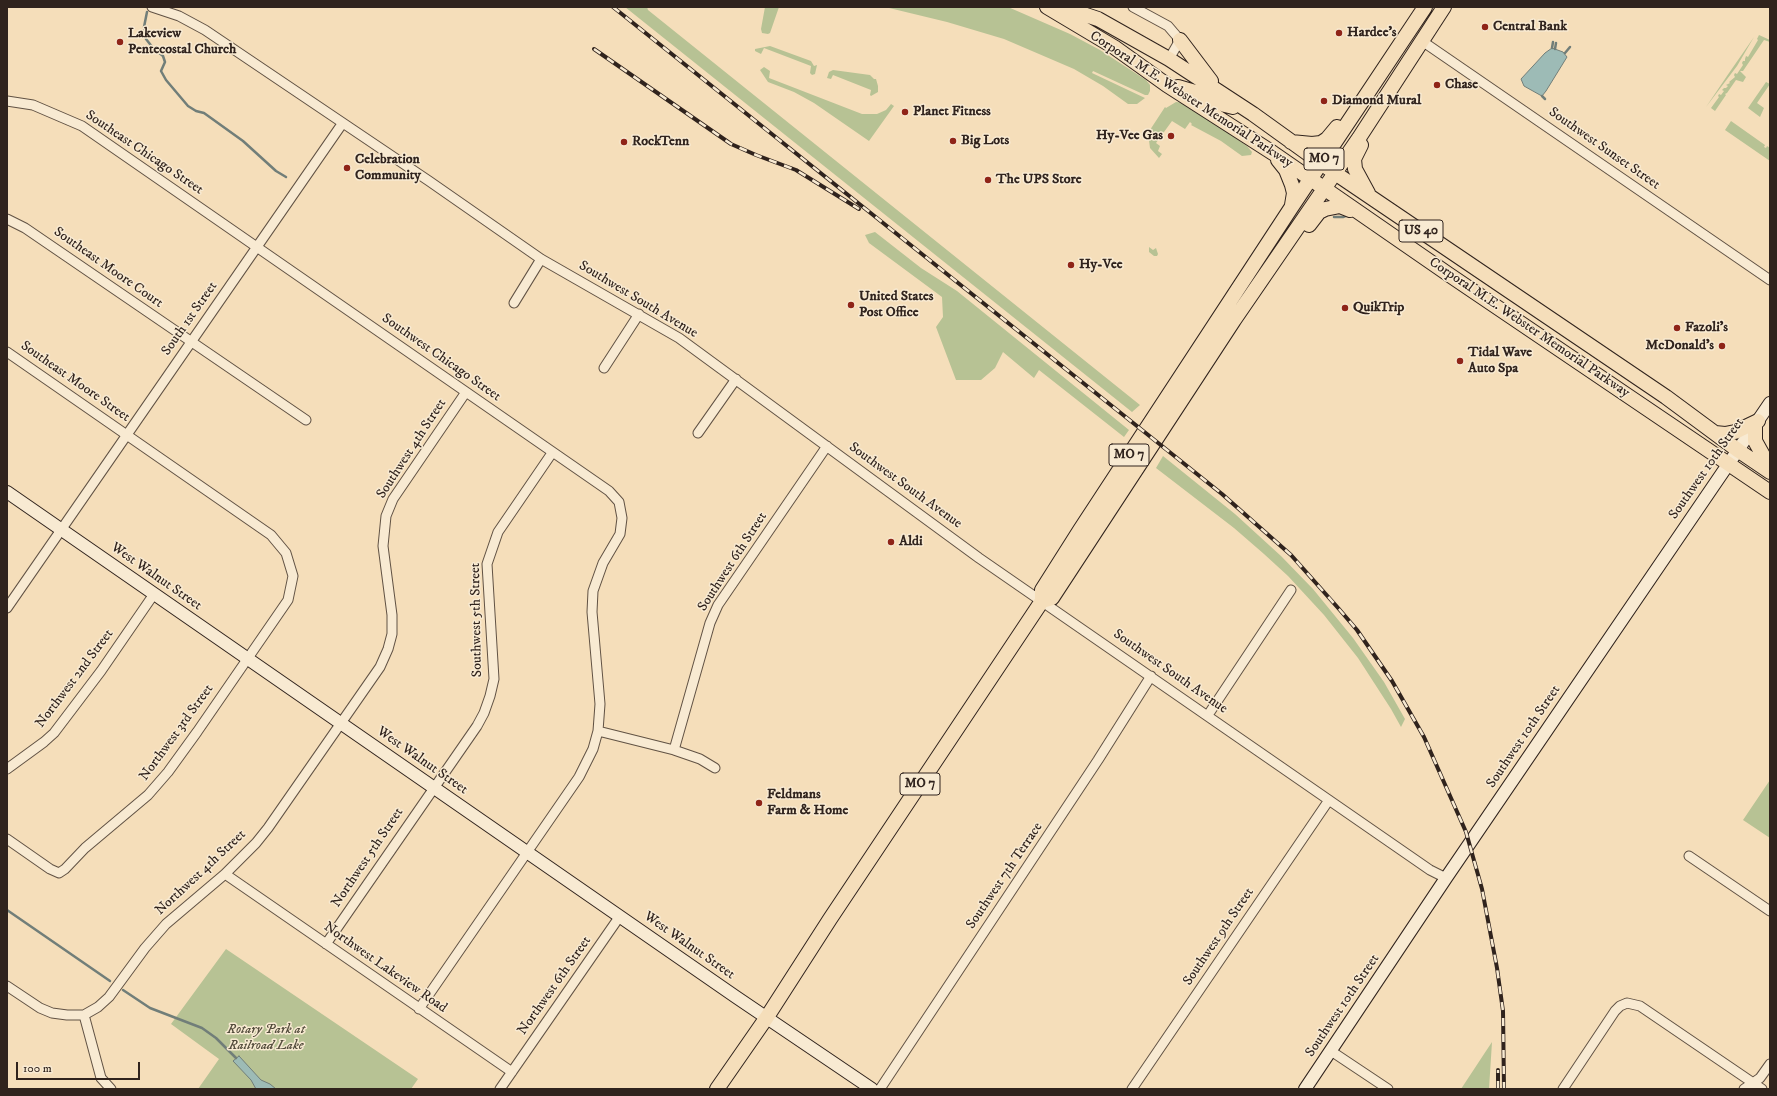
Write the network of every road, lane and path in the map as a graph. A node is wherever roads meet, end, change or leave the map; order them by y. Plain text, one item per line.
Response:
1 (152, 7) edge
2 (1046, 7) edge
3 (1062, 7) edge
4 (1134, 7) edge
5 (1425, 7) edge
6 (1434, 7) edge
7 (1444, 7) edge
8 (1180, 40) junction
9 (1422, 41) junction
10 (1169, 58) junction
11 (1167, 85) junction
12 (1230, 99) junction
13 (7, 101) edge
14 (1361, 102) junction
15 (1247, 111) junction
16 (1370, 122) junction
17 (342, 124) junction
18 (1289, 142) junction
19 (1273, 153) junction
20 (1321, 164) junction
21 (1335, 173) junction
22 (1310, 179) junction
23 (1324, 188) junction
24 (1370, 197) junction
25 (1291, 208) junction
26 (1363, 215) junction
27 (7, 219) edge
28 (257, 248) junction
29 (1277, 257) junction
30 (541, 259) junction
31 (1770, 280) edge
32 (514, 303) dead end
33 (639, 314) junction
34 (191, 342) junction
35 (7, 352) edge
36 (604, 368) dead end
37 (736, 379) junction
38 (466, 392) junction
39 (1770, 403) edge
40 (306, 420) dead end
41 (1757, 423) junction
42 (698, 433) dead end
43 (1715, 433) junction
44 (126, 435) junction
45 (827, 446) junction
46 (1738, 451) junction
47 (552, 453) junction
48 (1729, 464) junction
49 (1770, 468) edge
50 (1770, 472) edge
51 (7, 492) edge
52 (1770, 492) edge
53 (237, 511) joint
54 (61, 530) junction
55 (1291, 590) dead end
56 (154, 594) junction
57 (1042, 601) junction
58 (7, 608) edge
59 (248, 658) junction
60 (1151, 676) junction
61 (1208, 715) junction
62 (340, 723) junction
63 (598, 731) junction
64 (674, 750) junction
65 (715, 768) dead end
66 (7, 769) edge
67 (433, 787) junction
68 (1329, 800) junction
69 (7, 840) edge
70 (527, 852) junction
71 (1690, 856) dead end
72 (225, 874) junction
73 (1446, 878) junction
74 (1770, 911) edge
75 (620, 916) junction
76 (326, 944) junction
77 (7, 987) edge
78 (419, 1009) junction
79 (84, 1015) junction
80 (767, 1017) junction
81 (1331, 1051) junction
82 (1770, 1064) edge
83 (512, 1072) junction
84 (1754, 1083) junction
85 (111, 1089) edge
86 (500, 1089) edge
87 (718, 1089) edge
88 (872, 1089) edge
89 (880, 1089) edge
90 (1132, 1089) edge
91 (1305, 1089) edge
92 (1388, 1089) edge
93 (1563, 1089) edge
94 (1744, 1089) edge
95 (1762, 1089) edge

1 - 17 street, Southwest South Avenue
2 - 11 main road, Corporal M.E. Webster Memorial Parkway / US 40
3 - 10 main road, Corporal M.E. Webster Memorial Parkway / US 40
4 - 8 street
5 - 14 main road, MO 7
6 - 9 main road
7 - 9 main road, MO 7
8 - 10 street
8 - 12 main road
9 - 16 main road, MO 7
9 - 31 street, Southwest Sunset Street
10 - 12 main road, Corporal M.E. Webster Memorial Parkway / US 40
11 - 15 main road
11 - 19 main road, Corporal M.E. Webster Memorial Parkway / US 40
12 - 15 main road, Corporal M.E. Webster Memorial Parkway / US 40
13 - 28 street, Southeast Chicago Street
14 - 18 main road
14 - 20 main road, MO 7
15 - 18 main road, Corporal M.E. Webster Memorial Parkway / US 40
16 - 21 main road, MO 7
16 - 24 main road
17 - 28 street, South 1st Street
17 - 30 street, Southwest South Avenue
18 - 20 main road, Corporal M.E. Webster Memorial Parkway / US 40
19 - 22 main road, Corporal M.E. Webster Memorial Parkway / US 40
19 - 25 main road
20 - 21 main road, Corporal M.E. Webster Memorial Parkway / US 40
20 - 22 main road, MO 7
21 - 23 main road, MO 7
21 - 24 main road, Corporal M.E. Webster Memorial Parkway / US 40
22 - 23 main road, Corporal M.E. Webster Memorial Parkway / US 40
22 - 25 main road, MO 7
23 - 26 main road, Corporal M.E. Webster Memorial Parkway / US 40
23 - 29 main road, MO 7
24 - 43 main road, Corporal M.E. Webster Memorial Parkway / US 40
25 - 57 main road, MO 7
26 - 29 main road
26 - 48 main road, Corporal M.E. Webster Memorial Parkway / US 40
27 - 34 street, Southeast Moore Court
28 - 34 street, South 1st Street
28 - 38 street, Southwest Chicago Street
29 - 57 main road, MO 7
30 - 32 street
30 - 33 street, Southwest South Avenue
33 - 36 street
33 - 37 street, Southwest South Avenue
34 - 40 street, Southeast Moore Court
34 - 44 street, South 1st Street
35 - 44 street, Southeast Moore Street
37 - 42 street
37 - 45 street, Southwest South Avenue
38 - 47 street, Southwest Chicago Street
38 - 62 street, Southwest 4th Street
39 - 41 street, Southwest 10th Street
41 - 43 main road
41 - 46 street, Southwest 10th Street
41 - 49 main road
43 - 46 main road, Corporal M.E. Webster Memorial Parkway / US 40
44 - 53 street, Southeast Moore Street
44 - 54 street, South 1st Street
45 - 57 street, Southwest South Avenue
45 - 64 street, Southwest 6th Street
46 - 48 street, Southwest 10th Street
46 - 50 main road, Corporal M.E. Webster Memorial Parkway / US 40
47 - 63 street, Southwest Chicago Street
47 - 67 street, Southwest 5th Street
48 - 52 main road, Corporal M.E. Webster Memorial Parkway / US 40
48 - 73 street, Southwest 10th Street
51 - 54 street, West Walnut Street
53 - 59 street, Northwest 3rd Street
54 - 56 street, West Walnut Street
54 - 58 street, South 1st Street
55 - 61 street
56 - 59 street, West Walnut Street
56 - 66 street, Northwest 2nd Street
57 - 60 street, Southwest South Avenue
57 - 80 main road, MO 7
59 - 62 street, West Walnut Street
59 - 69 street, Northwest 3rd Street
60 - 61 street, Southwest South Avenue
60 - 89 street, Southwest 7th Terrace
61 - 68 street, Southwest South Avenue
62 - 67 street, West Walnut Street
62 - 72 street, Northwest 4th Street
63 - 64 street
63 - 70 street
64 - 65 street
67 - 70 street, West Walnut Street
67 - 76 street, Northwest 5th Street
68 - 73 street, Southwest South Avenue
68 - 90 street, Southwest 9th Street
70 - 75 street, West Walnut Street
70 - 78 street
71 - 74 street
72 - 76 street, Northwest Lakeview Road
72 - 79 street, Northwest 4th Street
73 - 81 street, Southwest 10th Street
75 - 80 street, West Walnut Street
75 - 83 street, Northwest 6th Street
76 - 78 street, Northwest Lakeview Road
77 - 79 street
78 - 83 street, Northwest Lakeview Road
79 - 85 street
80 - 87 main road, MO 7
80 - 88 street, West Walnut Street
81 - 91 street, Southwest 10th Street
81 - 92 street
82 - 84 street
83 - 86 street
84 - 93 street
84 - 94 street
84 - 95 street

